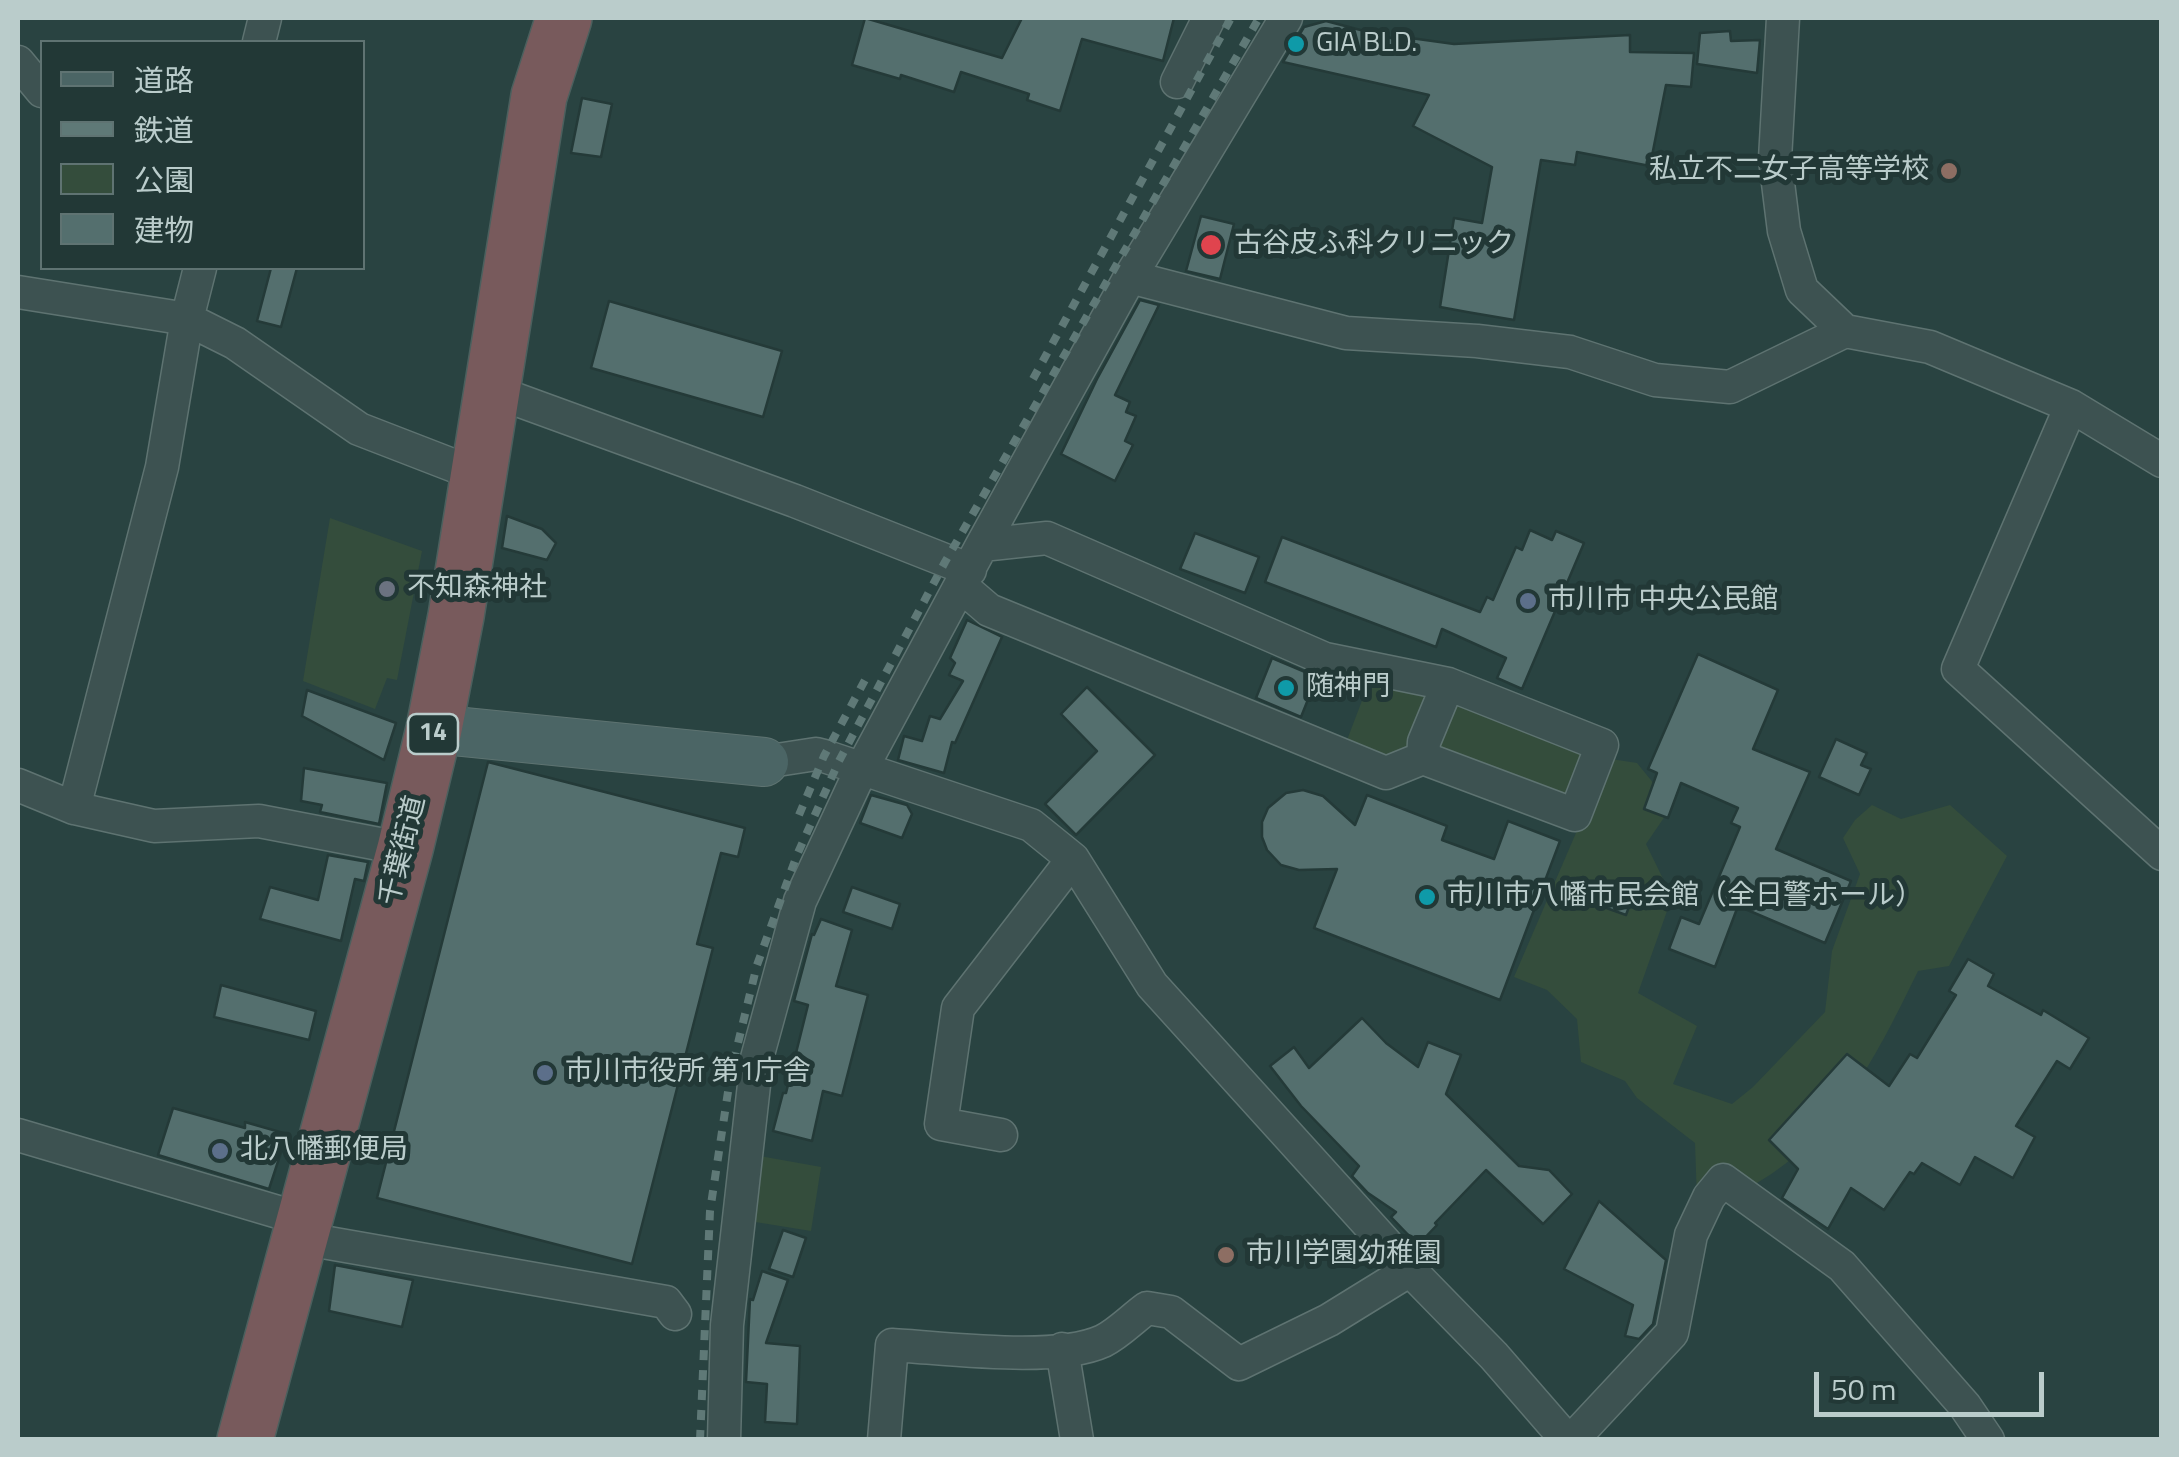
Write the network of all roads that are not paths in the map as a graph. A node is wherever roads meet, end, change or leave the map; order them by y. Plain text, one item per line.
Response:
1 (564, 18) edge
2 (1209, 18) edge
3 (1286, 18) edge
4 (1783, 18) edge
5 (18, 62) edge
6 (1178, 82) dead end
7 (40, 89) edge
8 (198, 270) edge
9 (1130, 277) junction
10 (18, 292) edge
11 (186, 319) junction
12 (1845, 331) junction
13 (493, 392) junction
14 (2071, 406) junction
15 (2162, 461) edge
16 (478, 475) junction
17 (971, 567) junction
18 (1448, 684) junction
19 (434, 728) junction
20 (1423, 758) junction
21 (764, 762) joint
22 (862, 768) junction
23 (18, 785) edge
24 (74, 808) junction
25 (405, 848) junction
26 (2162, 854) edge
27 (1073, 859) junction
28 (18, 1135) edge
29 (1000, 1135) dead end
30 (302, 1229) junction
31 (1410, 1270) junction
32 (674, 1314) dead end
33 (1062, 1349) junction
34 (245, 1440) edge
35 (724, 1440) edge
36 (884, 1440) edge
37 (1077, 1440) edge
38 (1569, 1440) edge
39 (1988, 1440) edge

1 - 13 highway, 千葉街道 / 14
2 - 6 street
3 - 9 street
4 - 12 street
5 - 7 street
8 - 11 street
9 - 12 street
9 - 17 street
10 - 11 street
11 - 16 street
11 - 24 street
12 - 14 street
13 - 16 highway, 千葉街道 / 14
13 - 17 street
14 - 15 street
14 - 26 street
16 - 19 highway, 千葉街道 / 14
17 - 18 street
17 - 20 street
17 - 22 street
18 - 20 street
18 - 20 street
19 - 21 street
19 - 25 highway, 千葉街道 / 14
21 - 22 street
22 - 27 street
22 - 35 street
23 - 24 street
24 - 25 street
25 - 30 highway, 千葉街道 / 14
27 - 29 street
27 - 31 street
28 - 30 street
30 - 32 street
30 - 34 highway, 千葉街道 / 14
31 - 33 street
31 - 38 street
33 - 36 street
33 - 37 street
38 - 39 street

